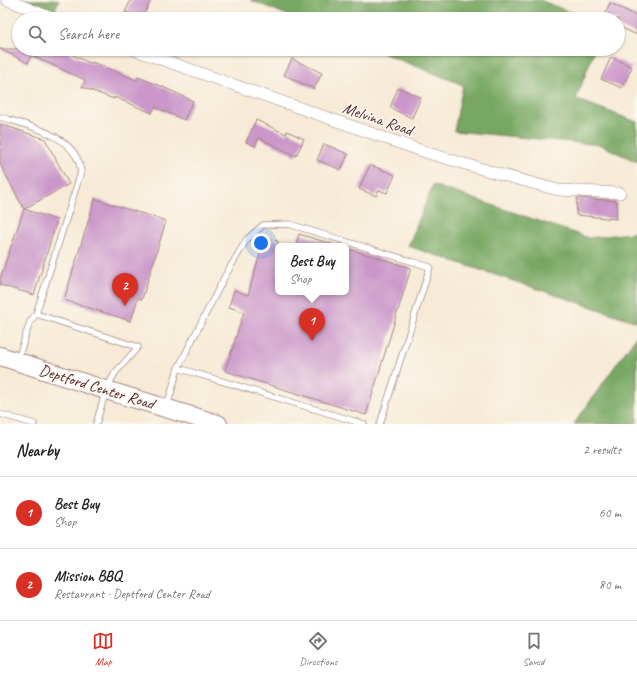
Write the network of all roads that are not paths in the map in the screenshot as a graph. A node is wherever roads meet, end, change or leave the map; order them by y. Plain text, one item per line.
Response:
1 (8, 0) edge
2 (38, 12) edge
3 (152, 56) edge
4 (0, 117) edge
5 (620, 193) dead end
6 (36, 314) junction
7 (0, 356) edge
8 (17, 361) junction
9 (178, 368) junction
10 (106, 390) junction
11 (167, 408) junction
12 (0, 414) edge
13 (34, 424) edge
14 (96, 424) edge
15 (218, 424) edge
16 (364, 424) edge
17 (380, 424) edge

1 - 2 street
3 - 5 street, Melvina Road
4 - 6 lane
6 - 8 lane
6 - 10 lane
7 - 8 main road, Deptford Center Road
8 - 10 main road, Deptford Center Road
9 - 11 lane
9 - 16 lane
9 - 17 lane
10 - 11 main road, Deptford Center Road
10 - 14 lane
11 - 15 main road, Deptford Center Road
12 - 13 lane

